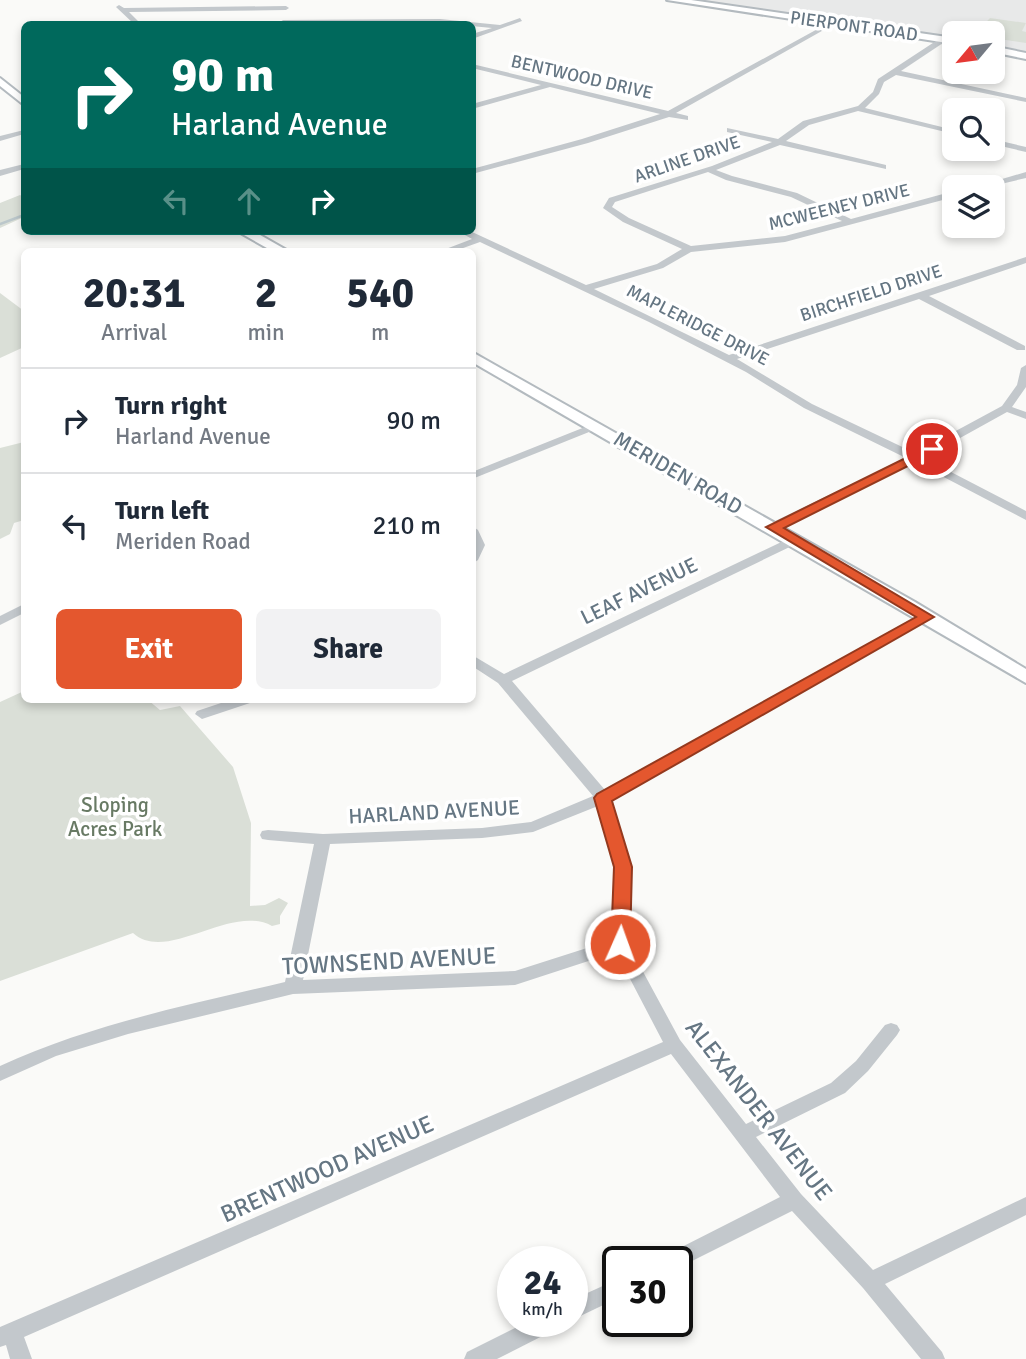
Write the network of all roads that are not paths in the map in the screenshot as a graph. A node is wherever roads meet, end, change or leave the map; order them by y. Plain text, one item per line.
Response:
1 (121, 0) edge
2 (672, 0) edge
3 (286, 4) edge
4 (121, 10) junction
5 (520, 20) dead end
6 (134, 21) edge
7 (834, 22) junction
8 (476, 24) edge
9 (498, 26) junction
10 (476, 35) edge
11 (942, 39) edge
12 (942, 44) edge
13 (1005, 52) edge
14 (1026, 56) edge
15 (476, 67) edge
16 (893, 72) junction
17 (0, 81) edge
18 (553, 84) junction
19 (21, 99) edge
20 (1026, 100) edge
21 (476, 106) edge
22 (859, 109) junction
23 (669, 114) junction
24 (685, 118) dead end
25 (942, 129) edge
26 (730, 130) dead end
27 (21, 133) edge
28 (0, 139) edge
29 (779, 142) junction
30 (1005, 144) edge
31 (1026, 150) edge
32 (883, 167) dead end
33 (21, 168) edge
34 (710, 170) junction
35 (476, 171) edge
36 (0, 173) edge
37 (1026, 174) edge
38 (1005, 180) edge
39 (942, 197) edge
40 (851, 222) junction
41 (251, 235) edge
42 (472, 235) edge
43 (480, 239) junction
44 (276, 248) edge
45 (454, 248) edge
46 (689, 248) junction
47 (1026, 260) edge
48 (586, 288) junction
49 (920, 295) junction
50 (1023, 347) edge
51 (476, 358) edge
52 (727, 359) junction
53 (1026, 367) edge
54 (1006, 408) junction
55 (1026, 416) edge
56 (595, 426) junction
57 (914, 457) junction
58 (476, 474) edge
59 (1026, 516) edge
60 (773, 527) junction
61 (794, 540) junction
62 (21, 610) edge
63 (927, 617) junction
64 (0, 621) edge
65 (476, 662) edge
66 (1026, 677) edge
67 (503, 680) junction
68 (236, 703) edge
69 (202, 714) dead end
70 (603, 798) junction
71 (268, 835) dead end
72 (323, 839) junction
73 (620, 944) junction
74 (293, 987) junction
75 (891, 1030) dead end
76 (674, 1045) junction
77 (0, 1074) edge
78 (743, 1135) junction
79 (794, 1200) junction
80 (1026, 1206) edge
81 (693, 1251) edge
82 (870, 1281) junction
83 (6, 1335) edge
84 (519, 1337) edge
85 (21, 1359) edge
86 (475, 1359) edge
87 (934, 1359) edge

1 - 4 street
2 - 7 main road, PIERPONT ROAD
3 - 4 street
4 - 6 street
5 - 9 street, BENTWOOD DRIVE
7 - 11 main road, PIERPONT ROAD
7 - 23 street
8 - 9 street
9 - 10 street, BENTWOOD DRIVE
12 - 16 street
13 - 14 main road
15 - 18 street, BENTWOOD DRIVE
16 - 20 street
16 - 22 street
17 - 19 main road
18 - 21 street
18 - 23 street, BENTWOOD DRIVE
22 - 25 street
22 - 29 street, ARLINE DRIVE
23 - 24 street, BENTWOOD DRIVE
23 - 35 street
26 - 29 street
27 - 28 street
29 - 32 street
29 - 34 street, ARLINE DRIVE
30 - 31 street
33 - 36 street
34 - 40 street
34 - 46 street, ARLINE DRIVE
37 - 38 street
39 - 40 street, MCWEENEY DRIVE
40 - 46 street, MCWEENEY DRIVE
41 - 44 main road
42 - 43 street, MAPLERIDGE DRIVE
43 - 45 street
43 - 48 street, MAPLERIDGE DRIVE
46 - 48 street
47 - 49 street, BIRCHFIELD DRIVE
48 - 52 street, MAPLERIDGE DRIVE
49 - 50 street
49 - 52 street, BIRCHFIELD DRIVE
50 - 53 street
51 - 56 main road, MERIDEN ROAD
52 - 57 street, MAPLERIDGE DRIVE
53 - 54 street
54 - 55 street
54 - 57 street
56 - 58 street
56 - 60 main road, MERIDEN ROAD
57 - 59 street, MAPLERIDGE DRIVE
57 - 60 street
60 - 61 main road, MERIDEN ROAD
61 - 63 main road, MERIDEN ROAD
61 - 67 street, LEAF AVENUE
62 - 64 street
63 - 66 main road, MERIDEN ROAD
63 - 70 street, HARLAND AVENUE
65 - 67 street
67 - 70 street
68 - 69 street
70 - 72 street, HARLAND AVENUE
70 - 73 street
71 - 72 street, HARLAND AVENUE
72 - 74 street
73 - 74 street, TOWNSEND AVENUE
73 - 76 street, ALEXANDER AVENUE
74 - 77 street, TOWNSEND AVENUE
75 - 78 street
76 - 78 street, ALEXANDER AVENUE
76 - 83 street, BRENTWOOD AVENUE
78 - 79 street, ALEXANDER AVENUE
79 - 81 street
79 - 82 street, ALEXANDER AVENUE
80 - 82 street
82 - 87 street, ALEXANDER AVENUE
83 - 85 street
84 - 86 street

